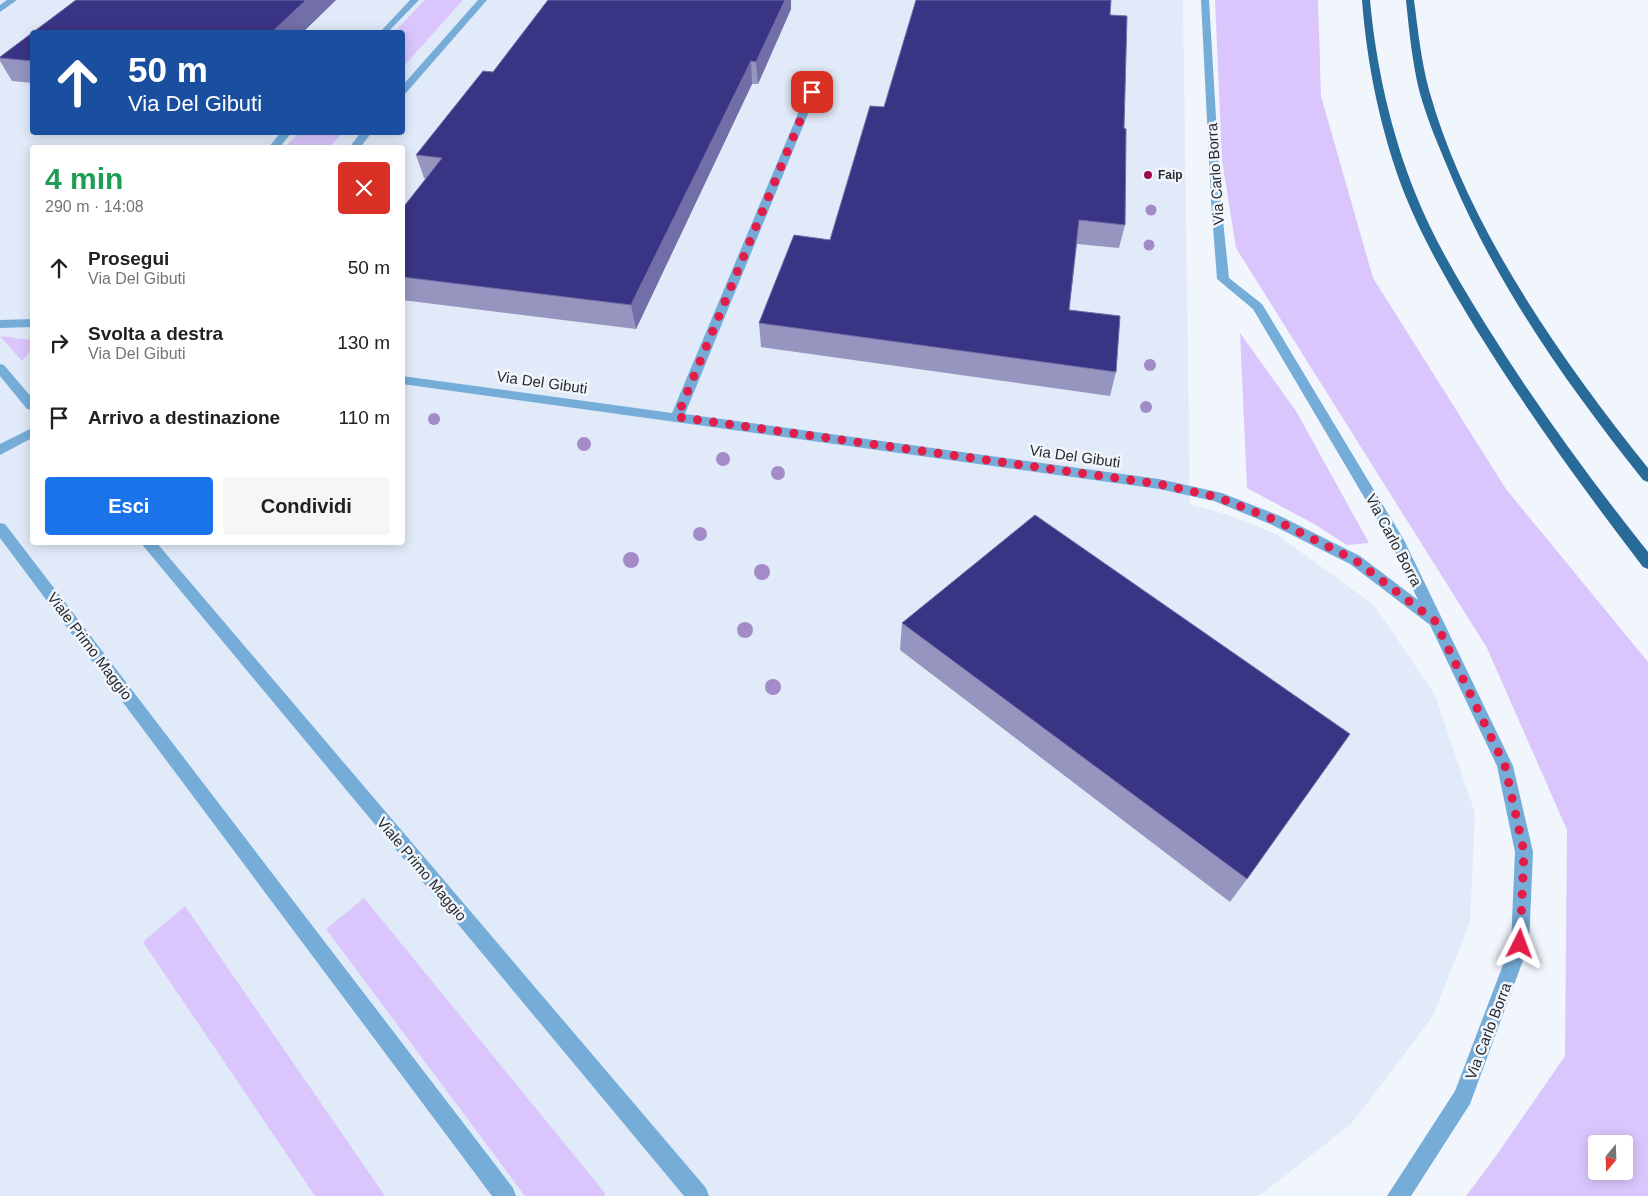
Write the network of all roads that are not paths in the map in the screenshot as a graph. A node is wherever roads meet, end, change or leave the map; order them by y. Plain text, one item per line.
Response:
1 (13, 0) edge
2 (415, 0) edge
3 (483, 0) edge
4 (1205, 0) edge
5 (1366, 0) edge
6 (1410, 0) edge
7 (0, 9) edge
8 (386, 30) edge
9 (405, 89) edge
10 (812, 92) dead end
11 (284, 135) edge
12 (365, 135) edge
13 (276, 145) edge
14 (356, 145) edge
15 (30, 323) edge
16 (0, 324) edge
17 (0, 368) edge
18 (405, 380) edge
19 (30, 397) edge
20 (677, 417) junction
21 (30, 434) edge
22 (0, 450) edge
23 (1648, 477) edge
24 (0, 528) edge
25 (150, 545) edge
26 (1648, 563) edge
27 (1435, 621) junction
28 (505, 1196) edge
29 (698, 1196) edge
30 (1398, 1196) edge

1 - 7 street
2 - 8 street
3 - 9 street
4 - 27 street, Via Carlo Borra
5 - 26 main road
6 - 23 main road
10 - 20 street
11 - 13 street
12 - 14 street
15 - 16 street
17 - 19 street
18 - 20 street, Via Del Gibuti
20 - 27 street, Via Del Gibuti
21 - 22 street
24 - 28 street, Viale Primo Maggio
25 - 29 street, Viale Primo Maggio
27 - 30 street, Via Carlo Borra

